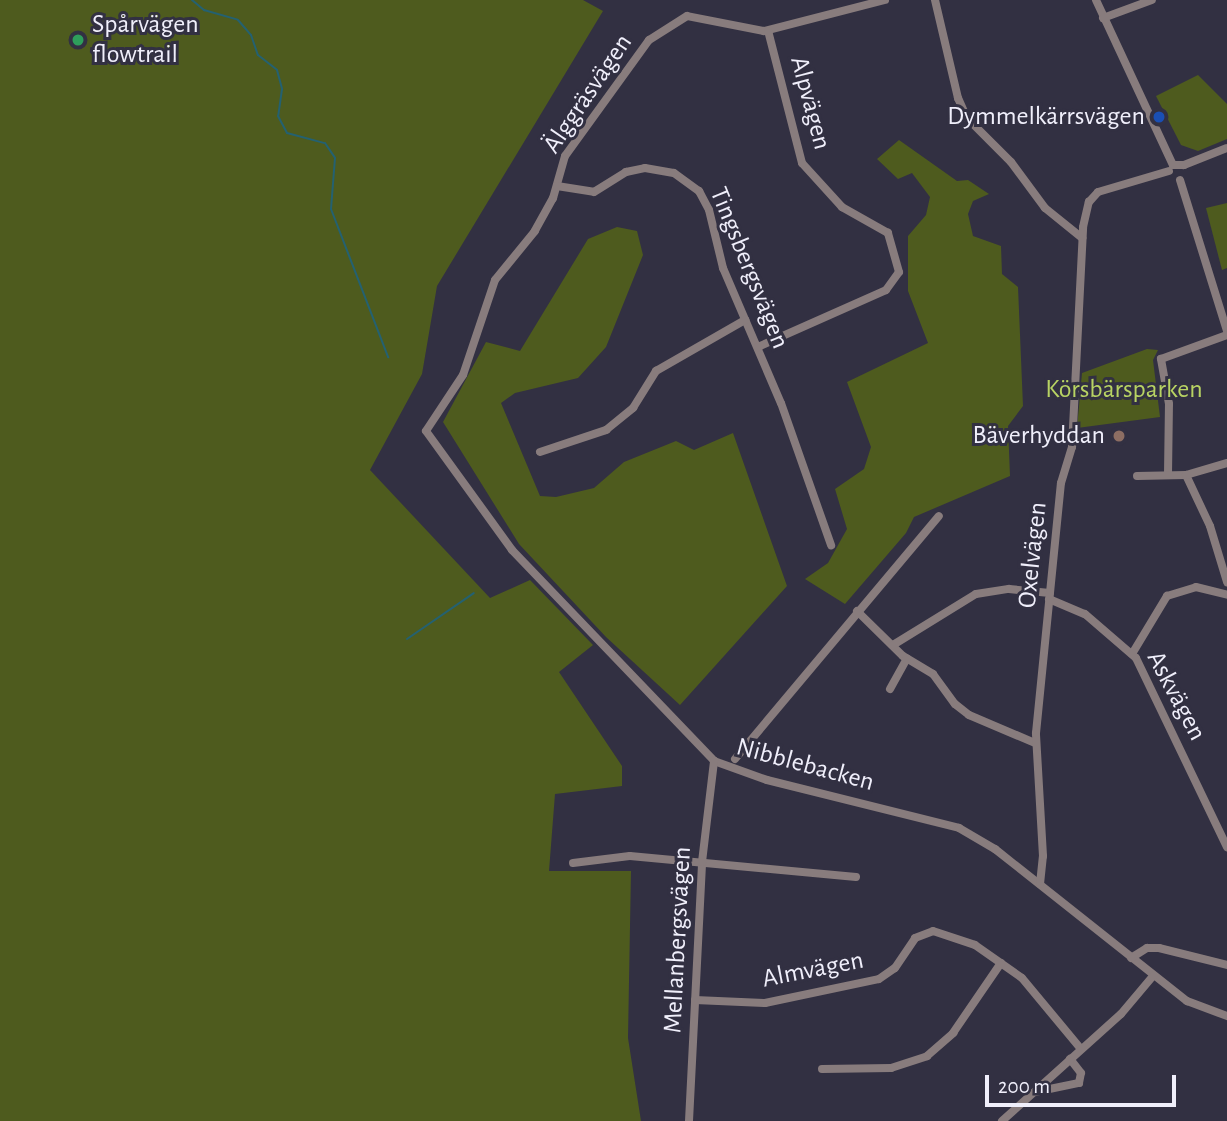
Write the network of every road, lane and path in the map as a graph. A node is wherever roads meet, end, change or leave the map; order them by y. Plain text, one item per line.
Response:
1 (885, 0) edge
2 (935, 0) edge
3 (1096, 0) edge
4 (1152, 0) edge
5 (1103, 18) junction
6 (768, 31) junction
7 (1227, 148) edge
8 (1184, 165) junction
9 (1171, 168) junction
10 (1180, 180) junction
11 (557, 186) junction
12 (1082, 235) junction
13 (746, 320) junction
14 (1227, 333) edge
15 (758, 347) junction
16 (427, 424) joint
17 (540, 452) dead end
18 (1227, 463) edge
19 (1168, 474) junction
20 (1186, 475) junction
21 (1137, 476) dead end
22 (939, 516) dead end
23 (831, 545) dead end
24 (1227, 582) edge
25 (1227, 595) edge
26 (1050, 596) junction
27 (857, 611) junction
28 (893, 645) junction
29 (1132, 654) junction
30 (907, 658) junction
31 (890, 689) dead end
32 (1035, 743) junction
33 (735, 759) dead end
34 (714, 761) junction
35 (1227, 847) edge
36 (702, 862) junction
37 (573, 863) dead end
38 (856, 877) dead end
39 (1040, 884) junction
40 (1131, 958) junction
41 (1001, 963) junction
42 (1227, 965) edge
43 (1153, 976) junction
44 (695, 1000) junction
45 (1227, 1016) edge
46 (1081, 1049) junction
47 (1070, 1059) junction
48 (822, 1069) dead end
49 (1032, 1092) junction
50 (689, 1121) edge
51 (1002, 1121) edge

1 - 6 street, Älggräsvägen
2 - 12 street
3 - 5 street
4 - 5 street
5 - 9 street
6 - 11 street, Älggräsvägen
6 - 15 street, Alpvägen
7 - 8 street
8 - 9 street
8 - 10 street
9 - 10 street
9 - 12 street
10 - 14 street
11 - 13 street, Tingsbergsvägen
11 - 16 street, Älggräsvägen
12 - 26 street, Oxelvägen
13 - 15 street, Tingsbergsvägen
13 - 17 street
14 - 19 street
15 - 23 street, Tingsbergsvägen
16 - 34 street, Nibblebacken
18 - 20 street
19 - 20 street
19 - 21 street
20 - 24 street
22 - 27 street
25 - 29 street
26 - 28 street, Askvägen
26 - 29 street, Askvägen
26 - 32 street, Oxelvägen
27 - 28 street
27 - 33 street
28 - 30 street
29 - 35 street, Askvägen
30 - 31 street
30 - 32 street
32 - 39 street, Oxelvägen
34 - 36 street, Mellanbergsvägen
34 - 39 street, Nibblebacken
36 - 37 street
36 - 38 street
36 - 44 street, Mellanbergsvägen
39 - 40 street, Nibblebacken
40 - 42 street
40 - 43 street, Nibblebacken
41 - 44 street, Almvägen
41 - 46 street, Almvägen
41 - 48 street
43 - 45 street, Nibblebacken
43 - 46 street
44 - 50 street, Mellanbergsvägen
46 - 47 street
47 - 49 street
47 - 49 street
49 - 51 street

